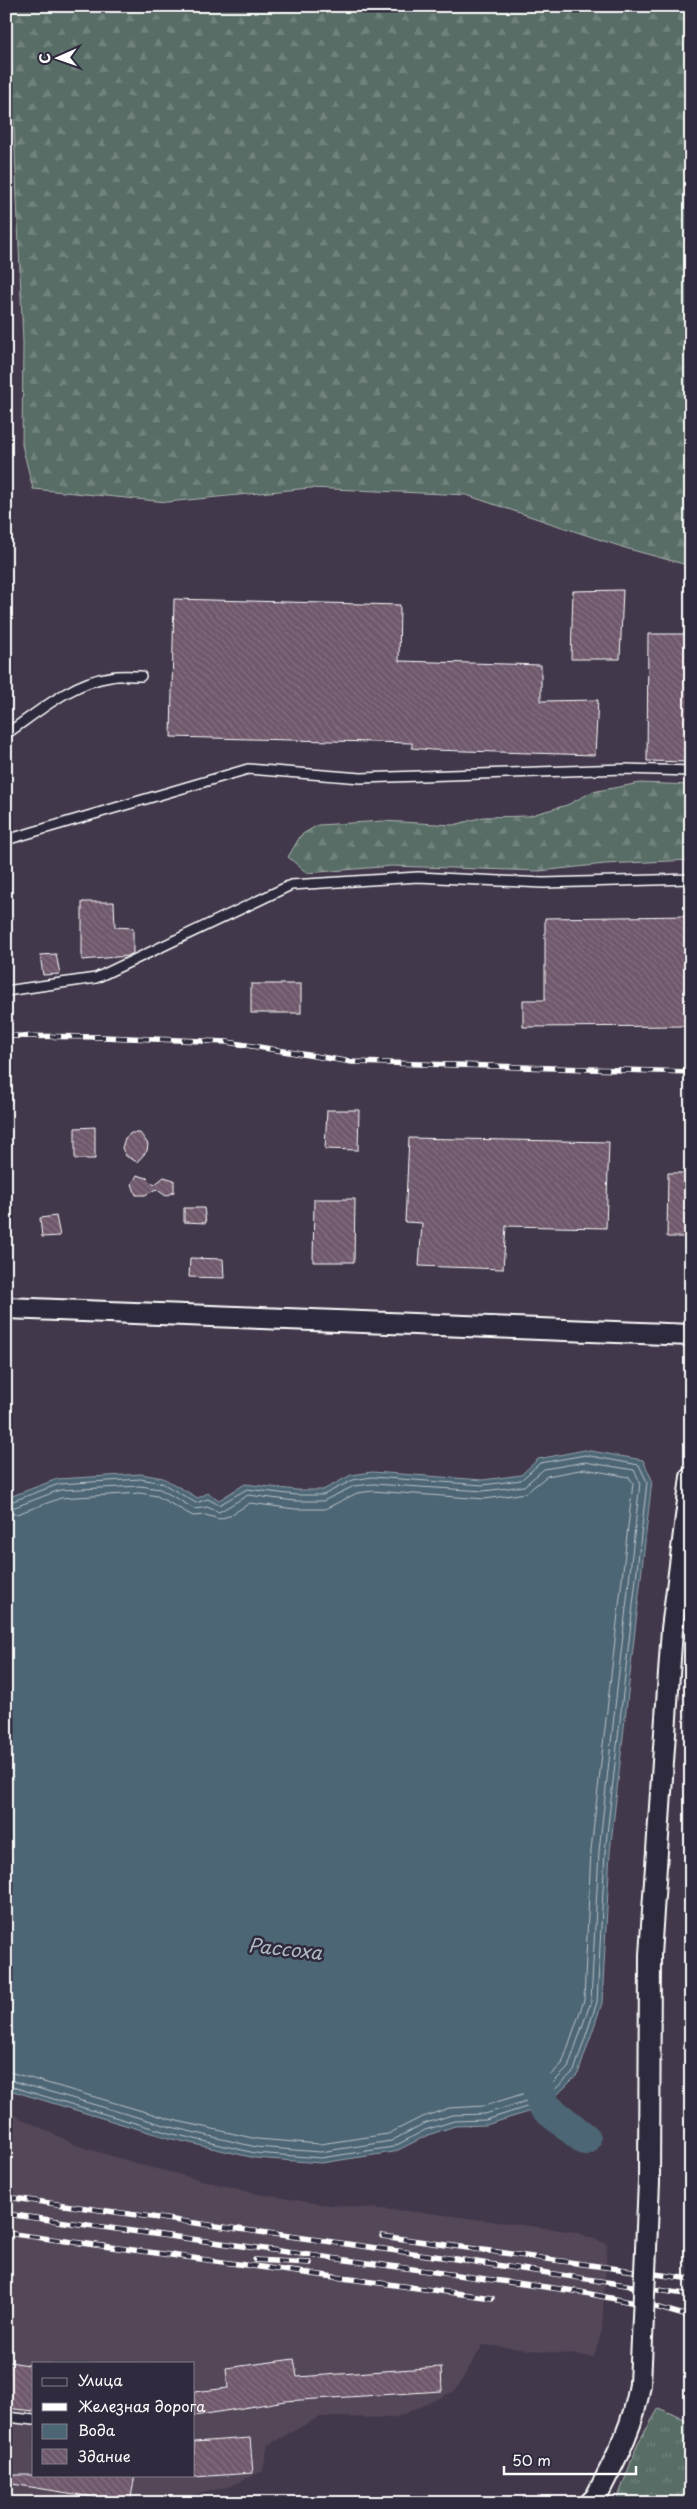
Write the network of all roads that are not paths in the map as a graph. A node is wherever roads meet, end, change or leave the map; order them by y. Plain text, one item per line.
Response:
1 (141, 676) dead end
2 (6, 734) edge
3 (691, 771) edge
4 (6, 840) edge
5 (691, 879) edge
6 (6, 991) edge
7 (6, 1308) edge
8 (691, 1335) edge
9 (691, 1476) edge
10 (6, 2416) edge
11 (32, 2420) edge
12 (590, 2503) edge

1 - 2 lane
3 - 4 lane
5 - 6 lane
7 - 8 street
9 - 12 street, bridge
10 - 11 lane

